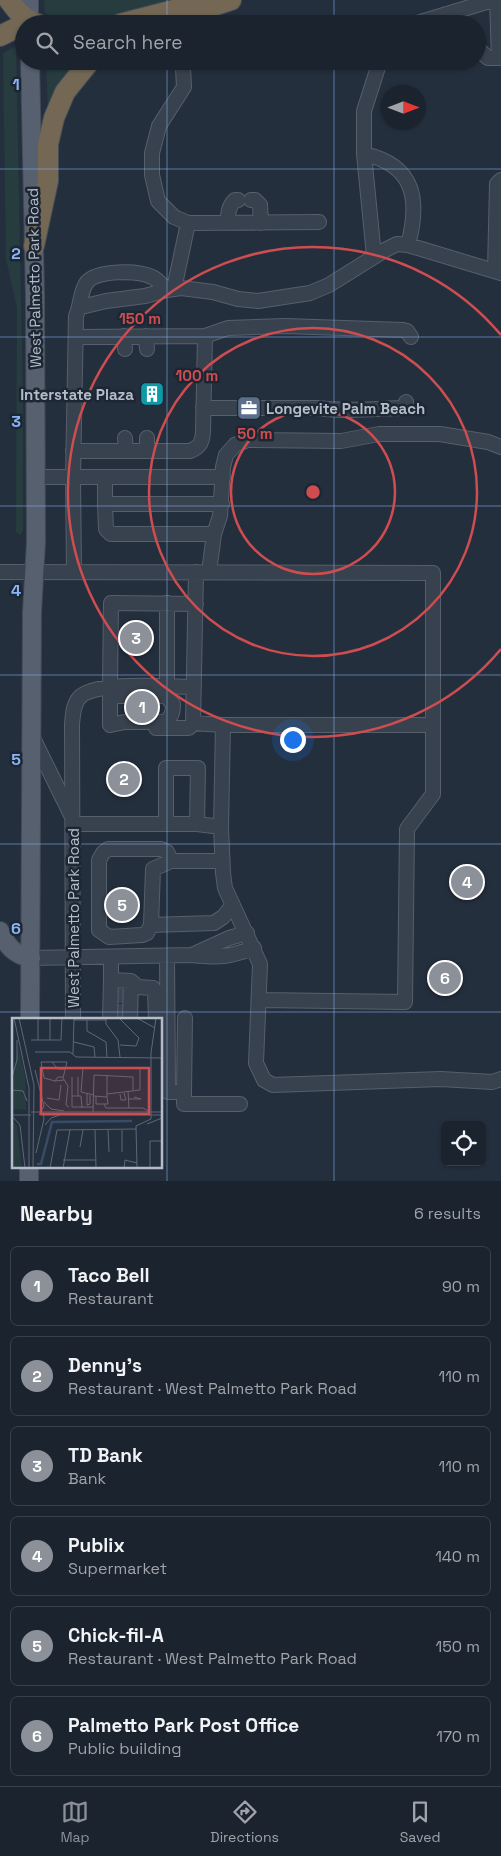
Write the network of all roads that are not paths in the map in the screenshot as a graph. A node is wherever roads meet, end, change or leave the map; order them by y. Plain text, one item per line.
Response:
1 (9, 0) edge
2 (29, 0) edge
3 (212, 0) edge
4 (231, 0) edge
5 (495, 0) edge
6 (21, 15) edge
7 (29, 15) edge
8 (154, 15) edge
9 (187, 15) edge
10 (459, 15) edge
11 (15, 29) edge
12 (0, 36) edge
13 (486, 56) edge
14 (500, 58) edge
15 (30, 70) edge
16 (83, 70) edge
17 (183, 70) edge
18 (377, 70) edge
19 (364, 154) junction
20 (501, 180) edge
21 (319, 222) dead end
22 (188, 223) junction
23 (228, 223) junction
24 (261, 223) junction
25 (408, 245) junction
26 (34, 246) junction
27 (374, 256) junction
28 (498, 272) edge
29 (171, 289) junction
30 (81, 306) junction
31 (205, 336) junction
32 (76, 337) junction
33 (411, 337) dead end
34 (406, 402) dead end
35 (204, 408) junction
36 (501, 447) edge
37 (73, 452) junction
38 (36, 477) junction
39 (73, 477) junction
40 (105, 477) junction
41 (222, 477) junction
42 (105, 504) junction
43 (222, 504) junction
44 (214, 534) junction
45 (0, 572) edge
46 (34, 572) junction
47 (74, 572) junction
48 (203, 572) junction
49 (167, 603) junction
50 (196, 604) junction
51 (167, 687) junction
52 (194, 687) junction
53 (110, 691) junction
54 (193, 723) junction
55 (433, 724) junction
56 (113, 725) junction
57 (222, 725) junction
58 (31, 735) junction
59 (73, 822) junction
60 (166, 824) junction
61 (197, 824) junction
62 (220, 827) junction
63 (170, 859) junction
64 (222, 861) junction
65 (233, 904) junction
66 (152, 925) junction
67 (0, 931) edge
68 (247, 933) junction
69 (254, 948) junction
70 (192, 955) junction
71 (167, 956) junction
72 (111, 957) junction
73 (31, 958) junction
74 (74, 958) junction
75 (111, 980) junction
76 (131, 980) junction
77 (120, 996) junction
78 (260, 1000) junction
79 (120, 1014) edge
80 (30, 1018) edge
81 (74, 1018) edge
82 (156, 1018) edge
83 (185, 1018) dead end
84 (501, 1079) edge
85 (184, 1092) junction
86 (240, 1104) dead end

1 - 6 highway
2 - 7 main road
3 - 8 highway
4 - 9 highway
5 - 10 street
5 - 14 street
11 - 12 highway
13 - 14 street
15 - 26 main road, West Palmetto Park Road
16 - 26 highway
17 - 22 street
18 - 19 street
19 - 25 street
19 - 27 street
20 - 28 street
21 - 24 street
22 - 23 street
22 - 29 street
23 - 24 street
23 - 24 street
25 - 27 street
25 - 28 street
26 - 38 main road, West Palmetto Park Road
27 - 29 street
29 - 30 street
29 - 30 street
30 - 32 street
31 - 32 street
31 - 33 street
31 - 35 street
32 - 37 street
34 - 35 street
35 - 37 street
36 - 41 street
37 - 39 street
38 - 39 street
38 - 46 main road, West Palmetto Park Road
39 - 40 street
39 - 47 street
40 - 41 street
40 - 42 street
41 - 43 street
42 - 43 street
42 - 44 street
43 - 44 street
44 - 48 street
45 - 46 street
46 - 47 street
46 - 58 main road, West Palmetto Park Road
47 - 48 street
48 - 50 street
48 - 55 street
49 - 50 street
49 - 51 street
49 - 53 street
50 - 52 street
51 - 52 street
51 - 53 street
52 - 54 street
53 - 56 street
53 - 56 street
53 - 59 street
54 - 56 street
54 - 57 street
55 - 57 street
55 - 78 street
57 - 62 street
58 - 59 street, West Palmetto Park Road
58 - 73 main road, West Palmetto Park Road
59 - 60 street
59 - 74 street, West Palmetto Park Road
60 - 61 street
60 - 61 street
61 - 62 street
62 - 64 street
63 - 64 street
63 - 66 street
63 - 66 street
64 - 65 street
65 - 66 street
65 - 68 street
67 - 73 main road
68 - 69 street
68 - 70 street
69 - 70 street
69 - 78 street
70 - 71 street
71 - 72 street
71 - 85 street
72 - 74 street
72 - 75 street
73 - 74 street
73 - 80 main road, West Palmetto Park Road
74 - 81 street, West Palmetto Park Road
75 - 76 street
75 - 77 street
76 - 77 street
76 - 82 street
77 - 79 street
77 - 79 street
78 - 84 street
83 - 85 street
85 - 86 street

